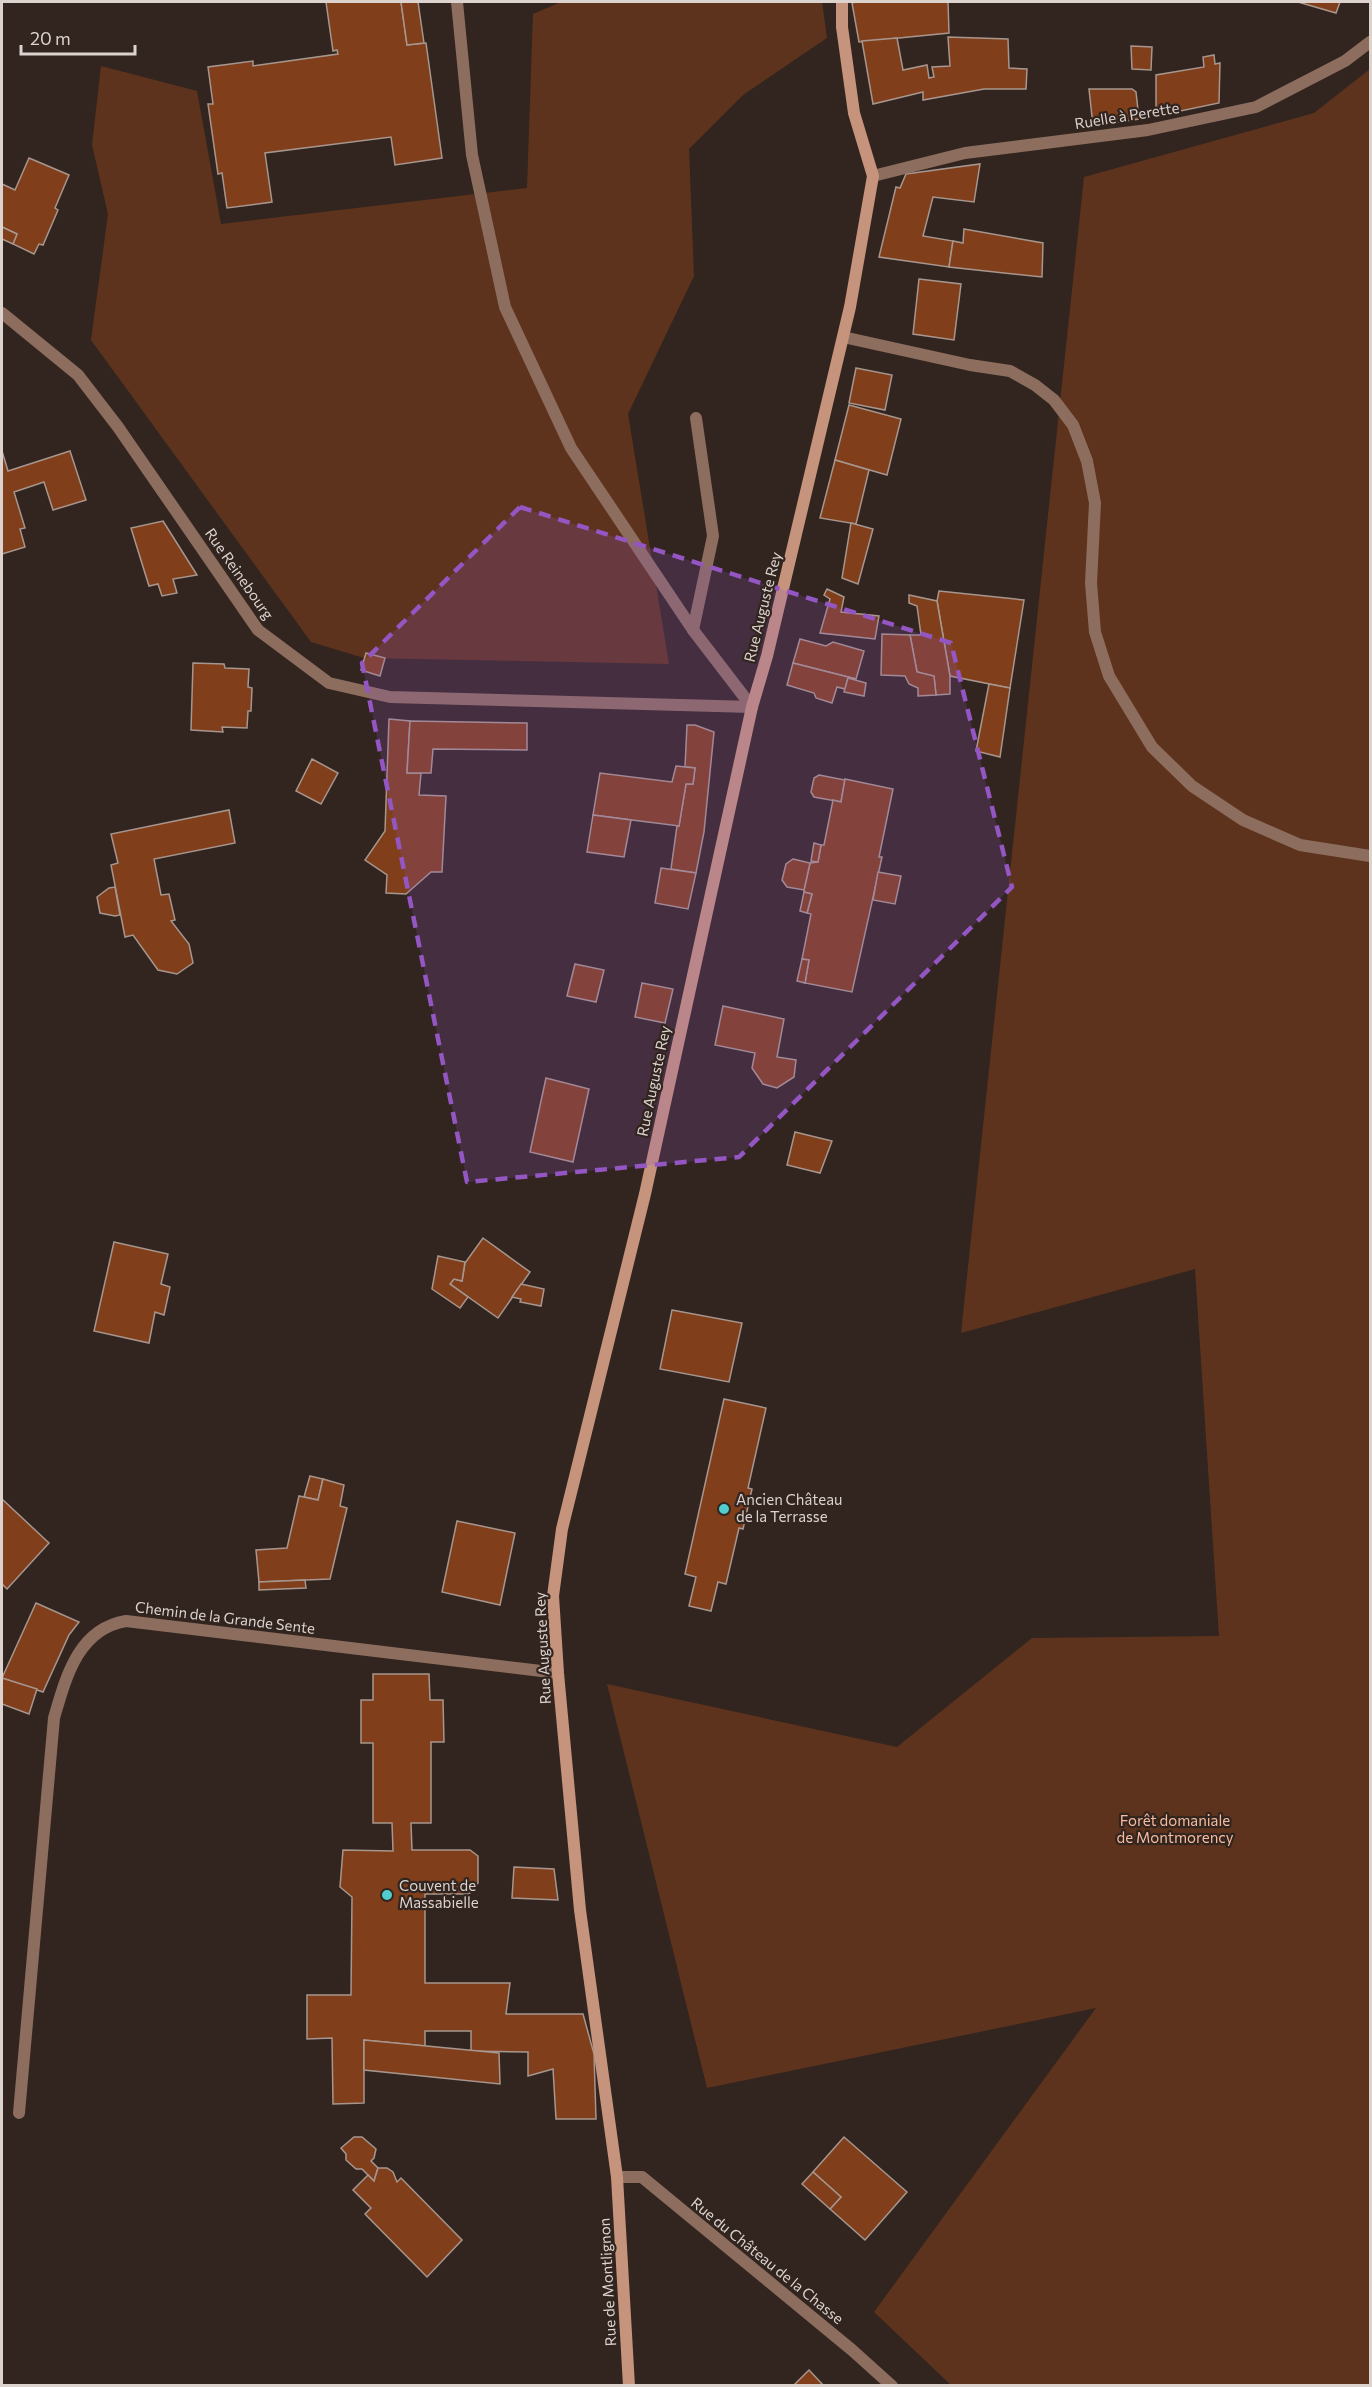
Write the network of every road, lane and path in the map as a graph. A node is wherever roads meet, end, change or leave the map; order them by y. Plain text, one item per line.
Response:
1 (457, 2) edge
2 (842, 2) edge
3 (1371, 42) edge
4 (873, 176) junction
5 (2, 314) edge
6 (843, 337) junction
7 (696, 418) dead end
8 (693, 630) junction
9 (752, 707) junction
10 (1371, 856) edge
11 (558, 1673) junction
12 (19, 2113) dead end
13 (617, 2177) junction
14 (629, 2385) edge
15 (892, 2385) edge

1 - 8 street
2 - 4 street, Rue Auguste Rey
3 - 4 street, Ruelle à Perette
4 - 6 street, Rue Auguste Rey
5 - 9 street, Rue Reinebourg
6 - 9 street, Rue Auguste Rey
6 - 10 street
7 - 8 street
8 - 9 street
9 - 11 street, Rue Auguste Rey
11 - 12 street, Chemin de la Grande Sente
11 - 13 street, Rue Auguste Rey
13 - 14 street, Rue de Montlignon
13 - 15 street, Rue du Château de la Chasse

